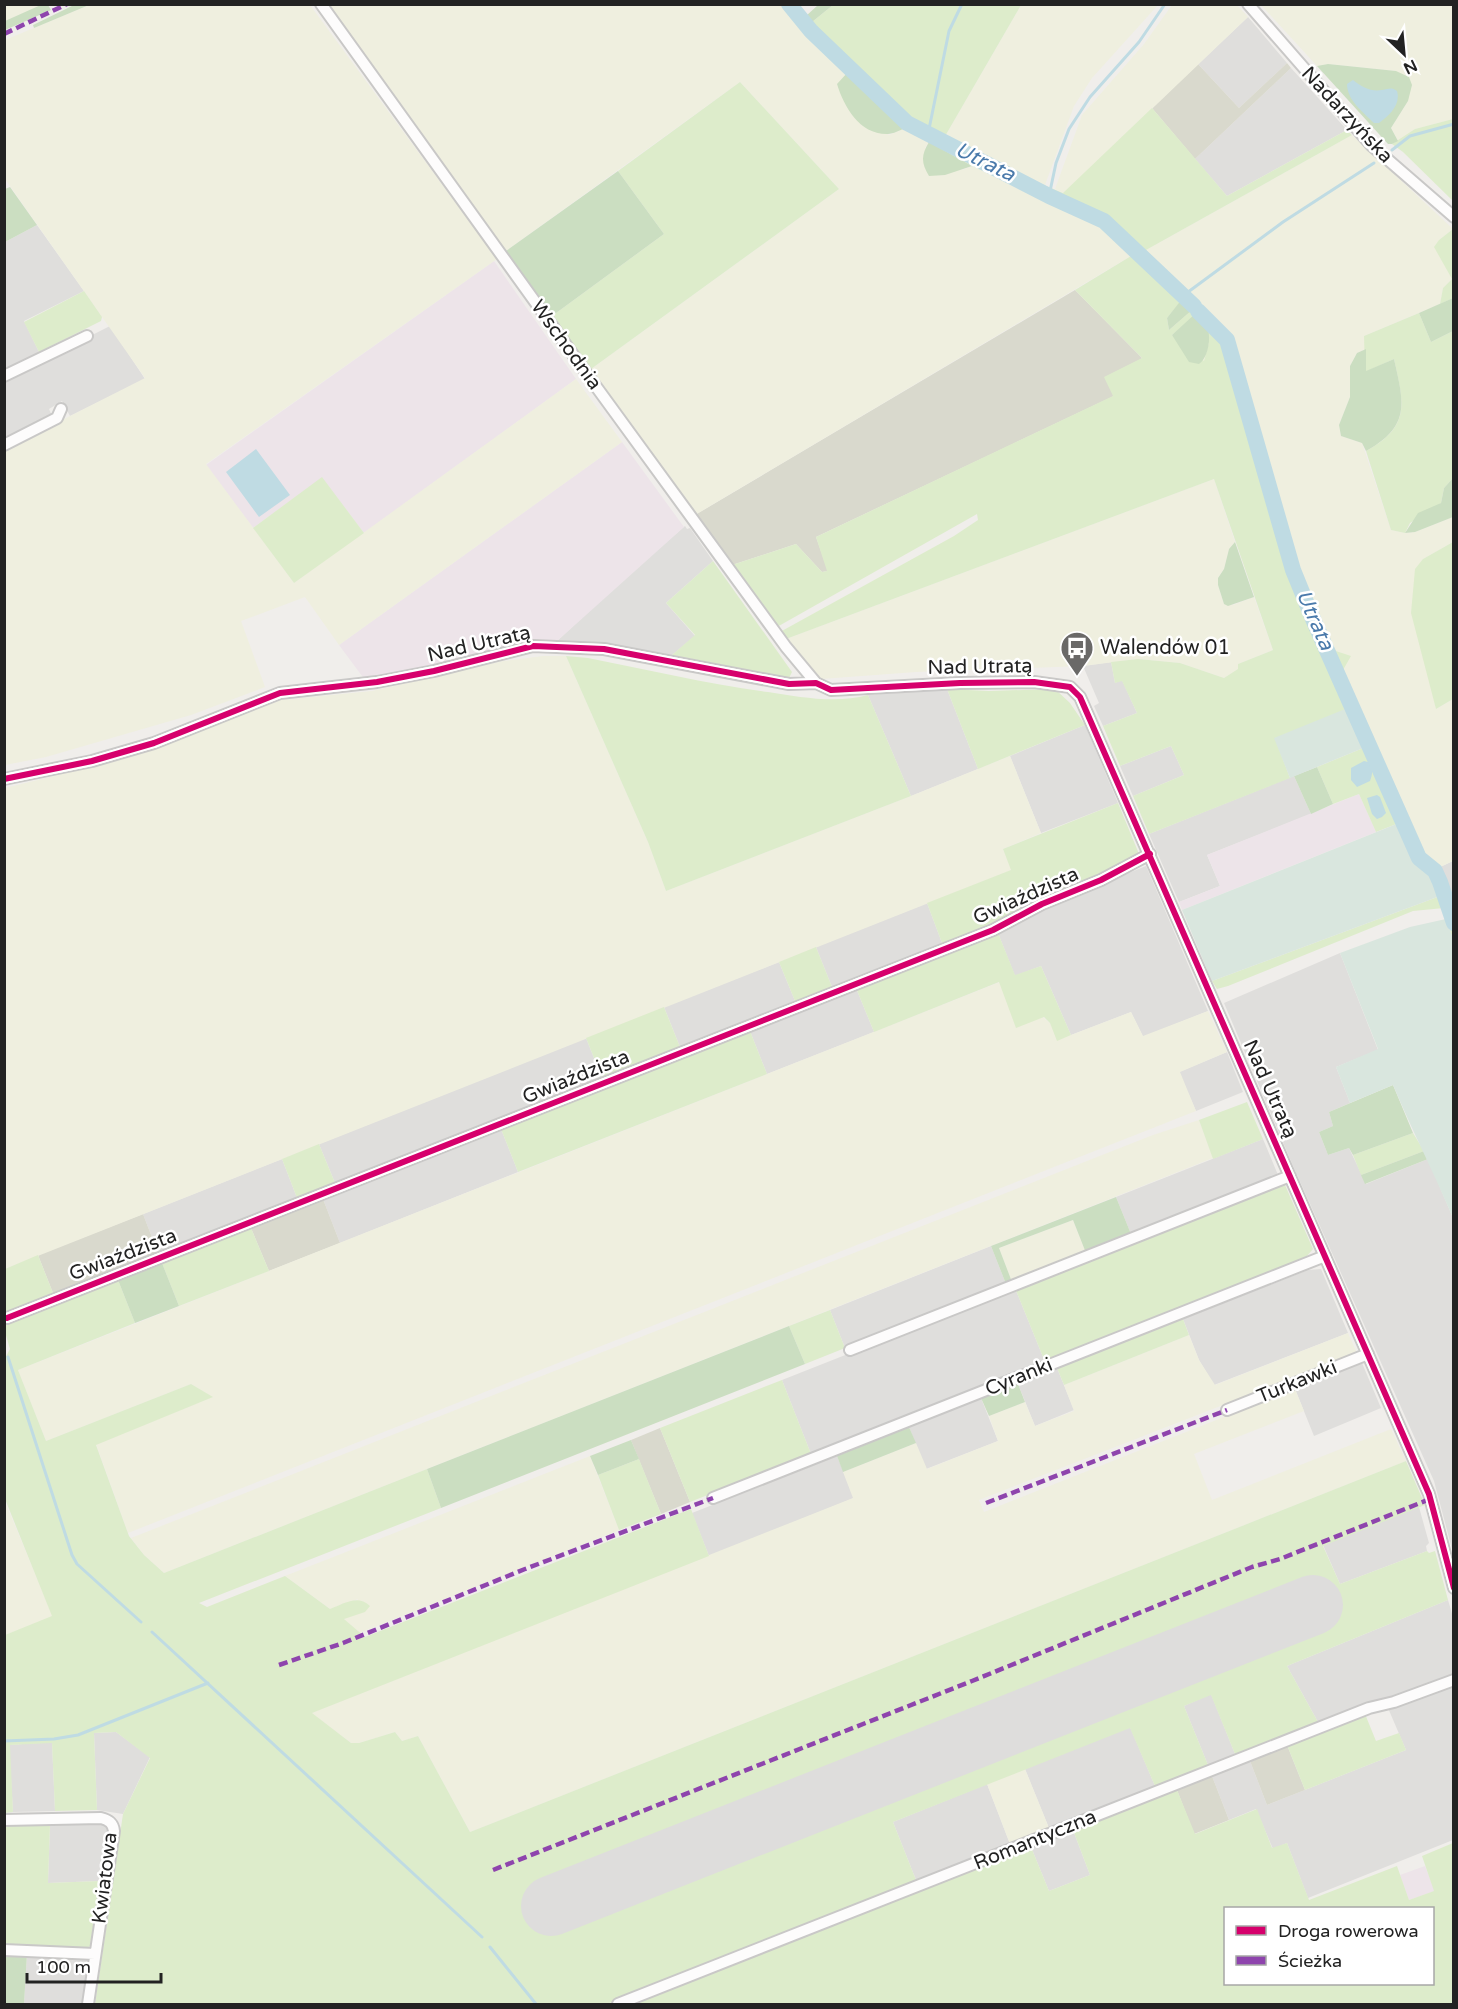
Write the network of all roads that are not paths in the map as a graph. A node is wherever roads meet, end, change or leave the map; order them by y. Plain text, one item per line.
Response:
1 (321, 4) edge
2 (1248, 4) edge
3 (1454, 217) edge
4 (87, 336) dead end
5 (4, 376) edge
6 (60, 409) dead end
7 (4, 445) edge
8 (816, 683) junction
9 (4, 779) edge
10 (1150, 854) junction
11 (1290, 1176) junction
12 (1324, 1256) junction
13 (8, 1318) dead end
14 (850, 1350) dead end
15 (1368, 1354) junction
16 (1227, 1410) dead end
17 (713, 1498) dead end
18 (1454, 1588) edge
19 (1454, 1680) edge
20 (4, 1820) edge
21 (4, 1950) edge
22 (95, 1954) junction
23 (88, 2004) edge
24 (618, 2004) edge

1 - 8 street, Wschodnia
2 - 3 street, Nadarzyńska
4 - 5 street
6 - 7 street
8 - 9 street, Nad Utratą
8 - 10 street, Nad Utratą
10 - 11 street, Nad Utratą
10 - 13 street, Gwiaździsta
11 - 12 street, Nad Utratą
11 - 14 street
12 - 15 street, Nad Utratą
12 - 17 street, Cyranki
15 - 16 street, Turkawki
15 - 18 street, Nad Utratą
19 - 24 street, Romantyczna
20 - 22 street, Kwiatowa
21 - 22 street
22 - 23 street, Kwiatowa

